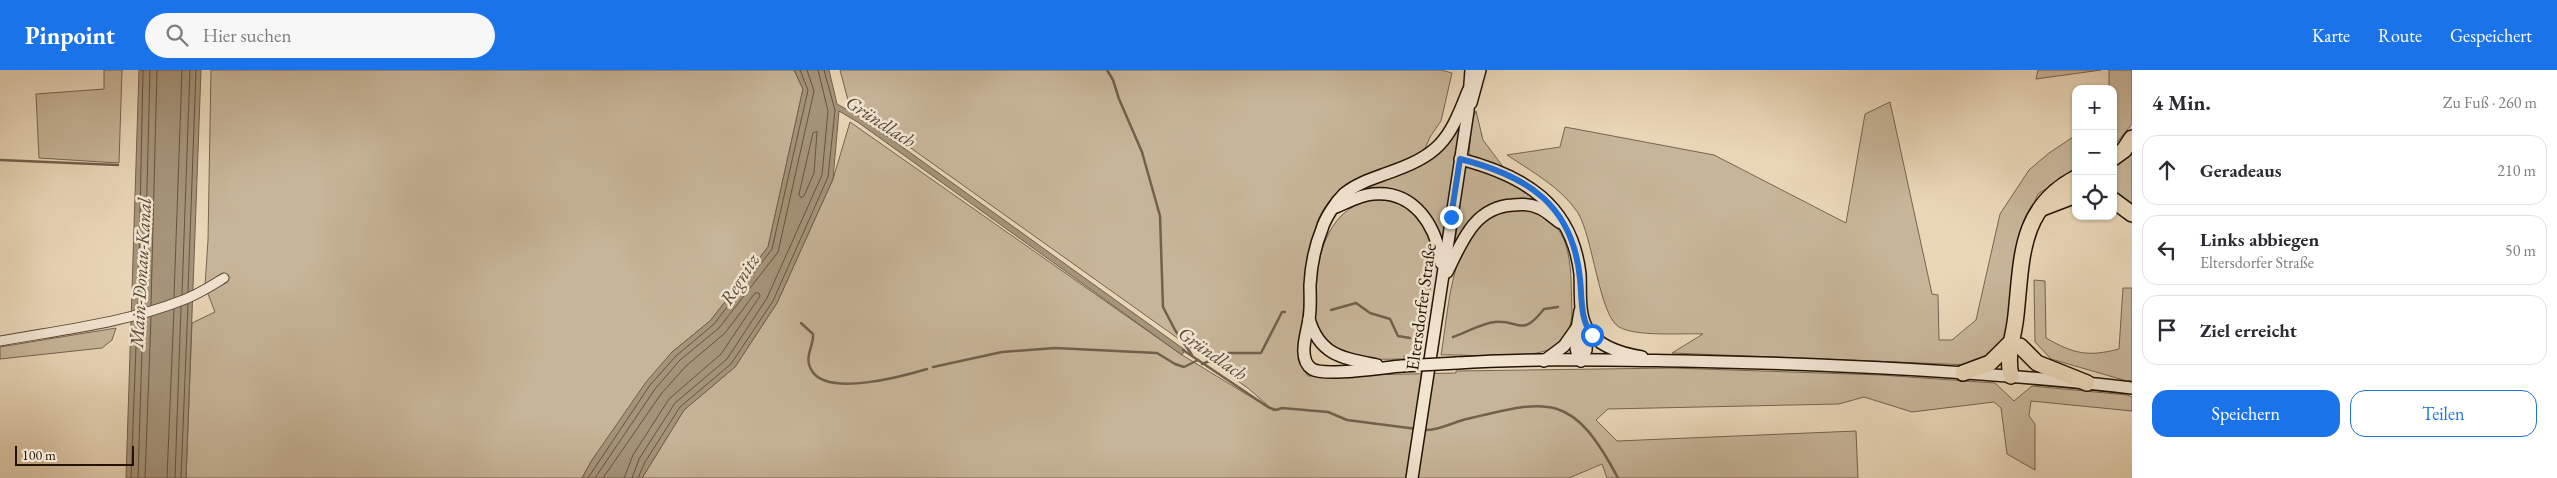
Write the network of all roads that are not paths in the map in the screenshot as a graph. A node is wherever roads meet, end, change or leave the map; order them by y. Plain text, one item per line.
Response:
1 (1471, 70) edge
2 (1480, 70) edge
3 (1468, 90) junction
4 (1468, 111) junction
5 (2132, 138) edge
6 (2117, 155) edge
7 (1460, 159) junction
8 (2072, 181) edge
9 (2072, 197) edge
10 (2117, 203) edge
11 (1335, 208) junction
12 (2039, 209) junction
13 (2132, 214) edge
14 (1566, 227) junction
15 (224, 278) dead end
16 (1443, 280) junction
17 (1309, 318) junction
18 (1582, 328) junction
19 (0, 341) edge
20 (2015, 345) junction
21 (1544, 361) junction
22 (1581, 361) junction
23 (1662, 361) junction
24 (1386, 367) junction
25 (1963, 373) junction
26 (2013, 376) junction
27 (2088, 383) junction
28 (2130, 388) edge
29 (1412, 478) edge

1 - 3 main road, Eltersdorfer Straße
2 - 4 main road, Eltersdorfer Straße
3 - 4 main road, Eltersdorfer Straße
3 - 11 main road
4 - 7 main road, Eltersdorfer Straße
5 - 6 highway
7 - 14 main road
7 - 16 main road, Eltersdorfer Straße
8 - 12 highway
9 - 12 highway
10 - 13 highway
11 - 16 main road
11 - 17 main road
12 - 20 highway
14 - 16 main road
14 - 18 main road
15 - 19 street
16 - 29 main road, Eltersdorfer Straße
17 - 24 main road
17 - 24 main road
18 - 21 main road
18 - 22 main road
18 - 23 main road
20 - 25 highway
20 - 26 highway
20 - 27 highway
21 - 22 main road
21 - 24 main road, bridge
22 - 23 main road
23 - 25 main road
25 - 26 main road
26 - 27 main road
27 - 28 main road

